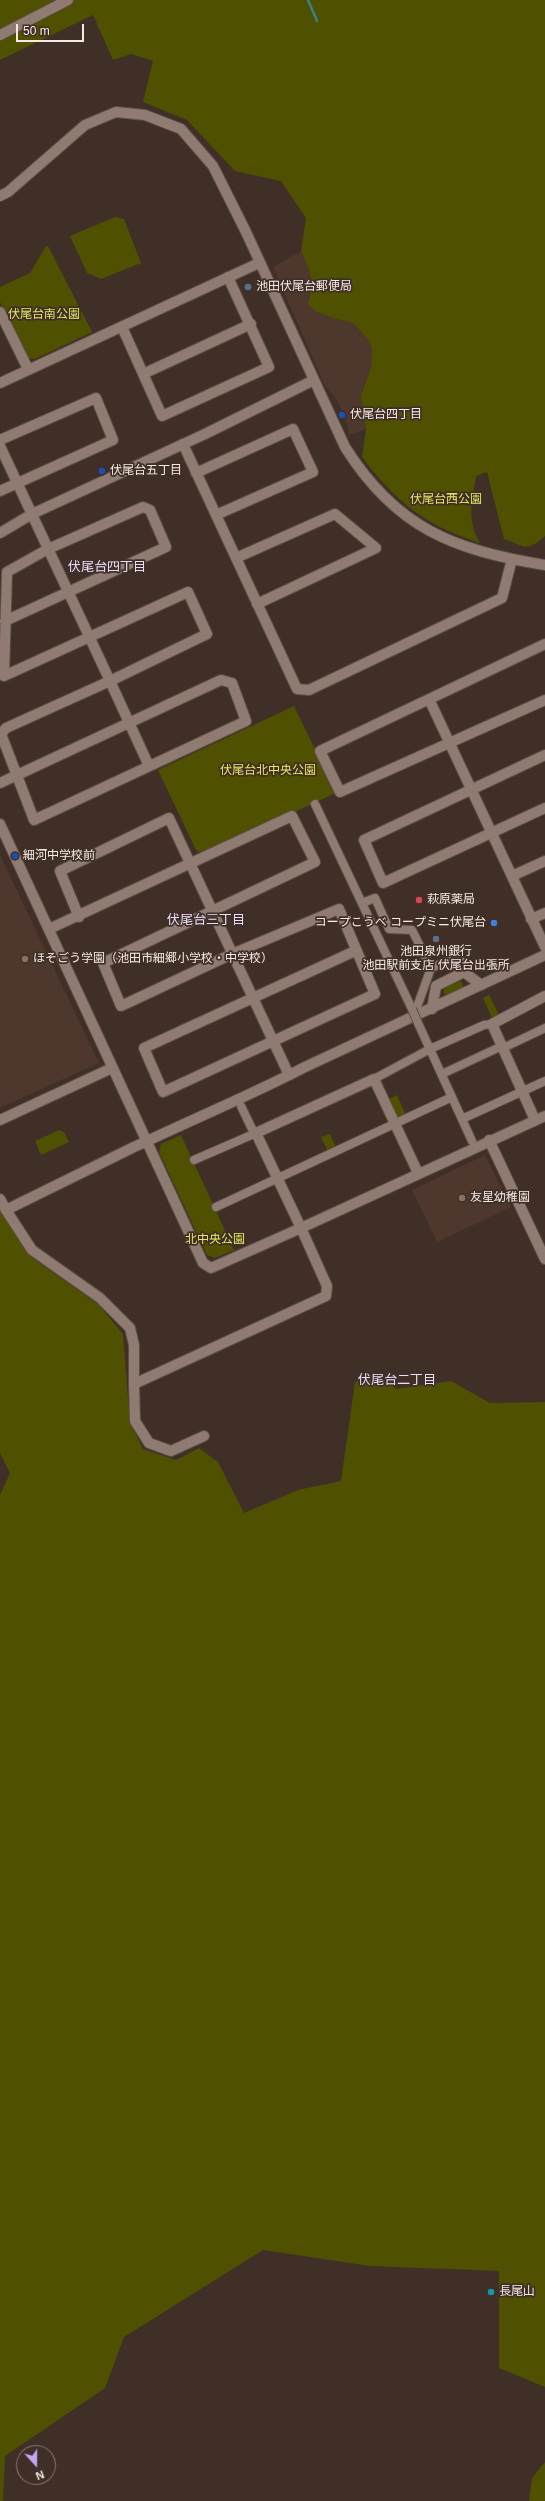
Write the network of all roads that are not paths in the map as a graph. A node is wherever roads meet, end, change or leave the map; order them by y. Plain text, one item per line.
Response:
1 (68, 0) edge
2 (0, 35) edge
3 (0, 196) edge
4 (260, 262) junction
5 (228, 277) junction
6 (0, 312) edge
7 (251, 324) junction
8 (122, 327) junction
9 (4, 331) edge
10 (28, 369) junction
11 (143, 374) junction
12 (314, 380) junction
13 (0, 384) edge
14 (0, 440) edge
15 (183, 444) junction
16 (0, 446) edge
17 (196, 473) junction
18 (17, 483) junction
19 (0, 491) edge
20 (32, 514) junction
21 (216, 515) junction
22 (0, 533) edge
23 (48, 549) junction
24 (236, 558) junction
25 (512, 559) junction
26 (545, 565) edge
27 (69, 592) junction
28 (257, 604) junction
29 (5, 621) junction
30 (90, 637) junction
31 (545, 644) edge
32 (110, 681) junction
33 (429, 699) junction
34 (545, 700) edge
35 (129, 723) junction
36 (448, 742) junction
37 (545, 755) edge
38 (149, 766) junction
39 (15, 776) junction
40 (0, 783) edge
41 (472, 790) junction
42 (315, 804) dead end
43 (545, 808) edge
44 (0, 824) edge
45 (493, 832) junction
46 (545, 861) edge
47 (190, 864) junction
48 (512, 876) junction
49 (362, 902) junction
50 (212, 911) junction
51 (545, 912) edge
52 (79, 917) junction
53 (531, 919) junction
54 (49, 929) junction
55 (545, 947) edge
56 (355, 951) junction
57 (232, 954) junction
58 (545, 956) edge
59 (467, 964) dead end
60 (431, 968) junction
61 (481, 986) junction
62 (545, 996) edge
63 (252, 997) junction
64 (414, 1008) junction
65 (432, 1009) junction
66 (492, 1024) junction
67 (545, 1028) edge
68 (273, 1041) junction
69 (502, 1047) junction
70 (430, 1049) junction
71 (112, 1068) junction
72 (442, 1074) junction
73 (288, 1075) junction
74 (374, 1079) junction
75 (545, 1081) edge
76 (522, 1091) junction
77 (452, 1097) junction
78 (241, 1106) dead end
79 (545, 1116) edge
80 (462, 1119) junction
81 (0, 1120) edge
82 (535, 1120) junction
83 (395, 1124) junction
84 (256, 1133) junction
85 (489, 1140) junction
86 (472, 1141) dead end
87 (146, 1142) junction
88 (194, 1160) dead end
89 (418, 1173) junction
90 (278, 1179) junction
91 (0, 1199) edge
92 (216, 1207) dead end
93 (6, 1210) junction
94 (301, 1228) junction
95 (545, 1259) edge
96 (134, 1384) junction
97 (204, 1436) dead end

1 - 2 street
3 - 4 street
4 - 5 street
4 - 12 street
5 - 7 street
5 - 8 street
6 - 9 street
7 - 11 street
7 - 11 street
8 - 10 street
8 - 11 street
9 - 10 street
10 - 13 street
12 - 15 street
12 - 25 street
14 - 18 street
15 - 17 street
15 - 20 street
16 - 18 street
17 - 21 street
17 - 21 street
18 - 19 street
18 - 20 street
20 - 22 street
20 - 23 street
21 - 24 street
23 - 27 street
23 - 27 street
23 - 29 street
24 - 28 street
24 - 28 street
25 - 26 street
25 - 28 street
27 - 29 street
27 - 30 street
29 - 30 street
30 - 32 street
30 - 32 street
31 - 33 street
32 - 35 street
32 - 39 street
33 - 36 street
33 - 36 street
34 - 36 street
35 - 38 street
35 - 38 street
35 - 39 street
36 - 41 street
37 - 41 street
38 - 39 street
39 - 40 street
41 - 45 street
41 - 45 street
42 - 49 street
43 - 45 street
44 - 54 street
45 - 48 street
46 - 48 street
47 - 50 street
47 - 50 street
47 - 52 street
47 - 52 street
48 - 53 street
49 - 60 street
49 - 64 street
50 - 57 street
50 - 57 street
51 - 53 street
52 - 54 street
53 - 55 street
54 - 71 street
56 - 57 street
56 - 63 street
56 - 68 street
57 - 63 street
58 - 61 street
59 - 60 street
60 - 64 street
61 - 65 street
61 - 65 street
62 - 66 street
63 - 68 street
63 - 68 street
64 - 70 street, bridge
65 - 73 street
66 - 69 street
66 - 70 street
67 - 69 street
68 - 73 street
69 - 72 street
69 - 76 street
70 - 72 street
70 - 74 street
71 - 81 street
71 - 87 street
72 - 77 street
73 - 87 street
74 - 83 street
74 - 84 street
75 - 76 street
76 - 80 street
76 - 82 street
77 - 80 street
77 - 83 street
78 - 84 street
79 - 82 street
80 - 86 street
82 - 85 street
83 - 89 street
83 - 90 street
84 - 88 street
84 - 90 street
85 - 89 street
85 - 95 street
87 - 93 street
87 - 94 street
89 - 94 street
90 - 92 street
90 - 94 street
91 - 93 street
93 - 96 street
94 - 96 street
96 - 97 street

